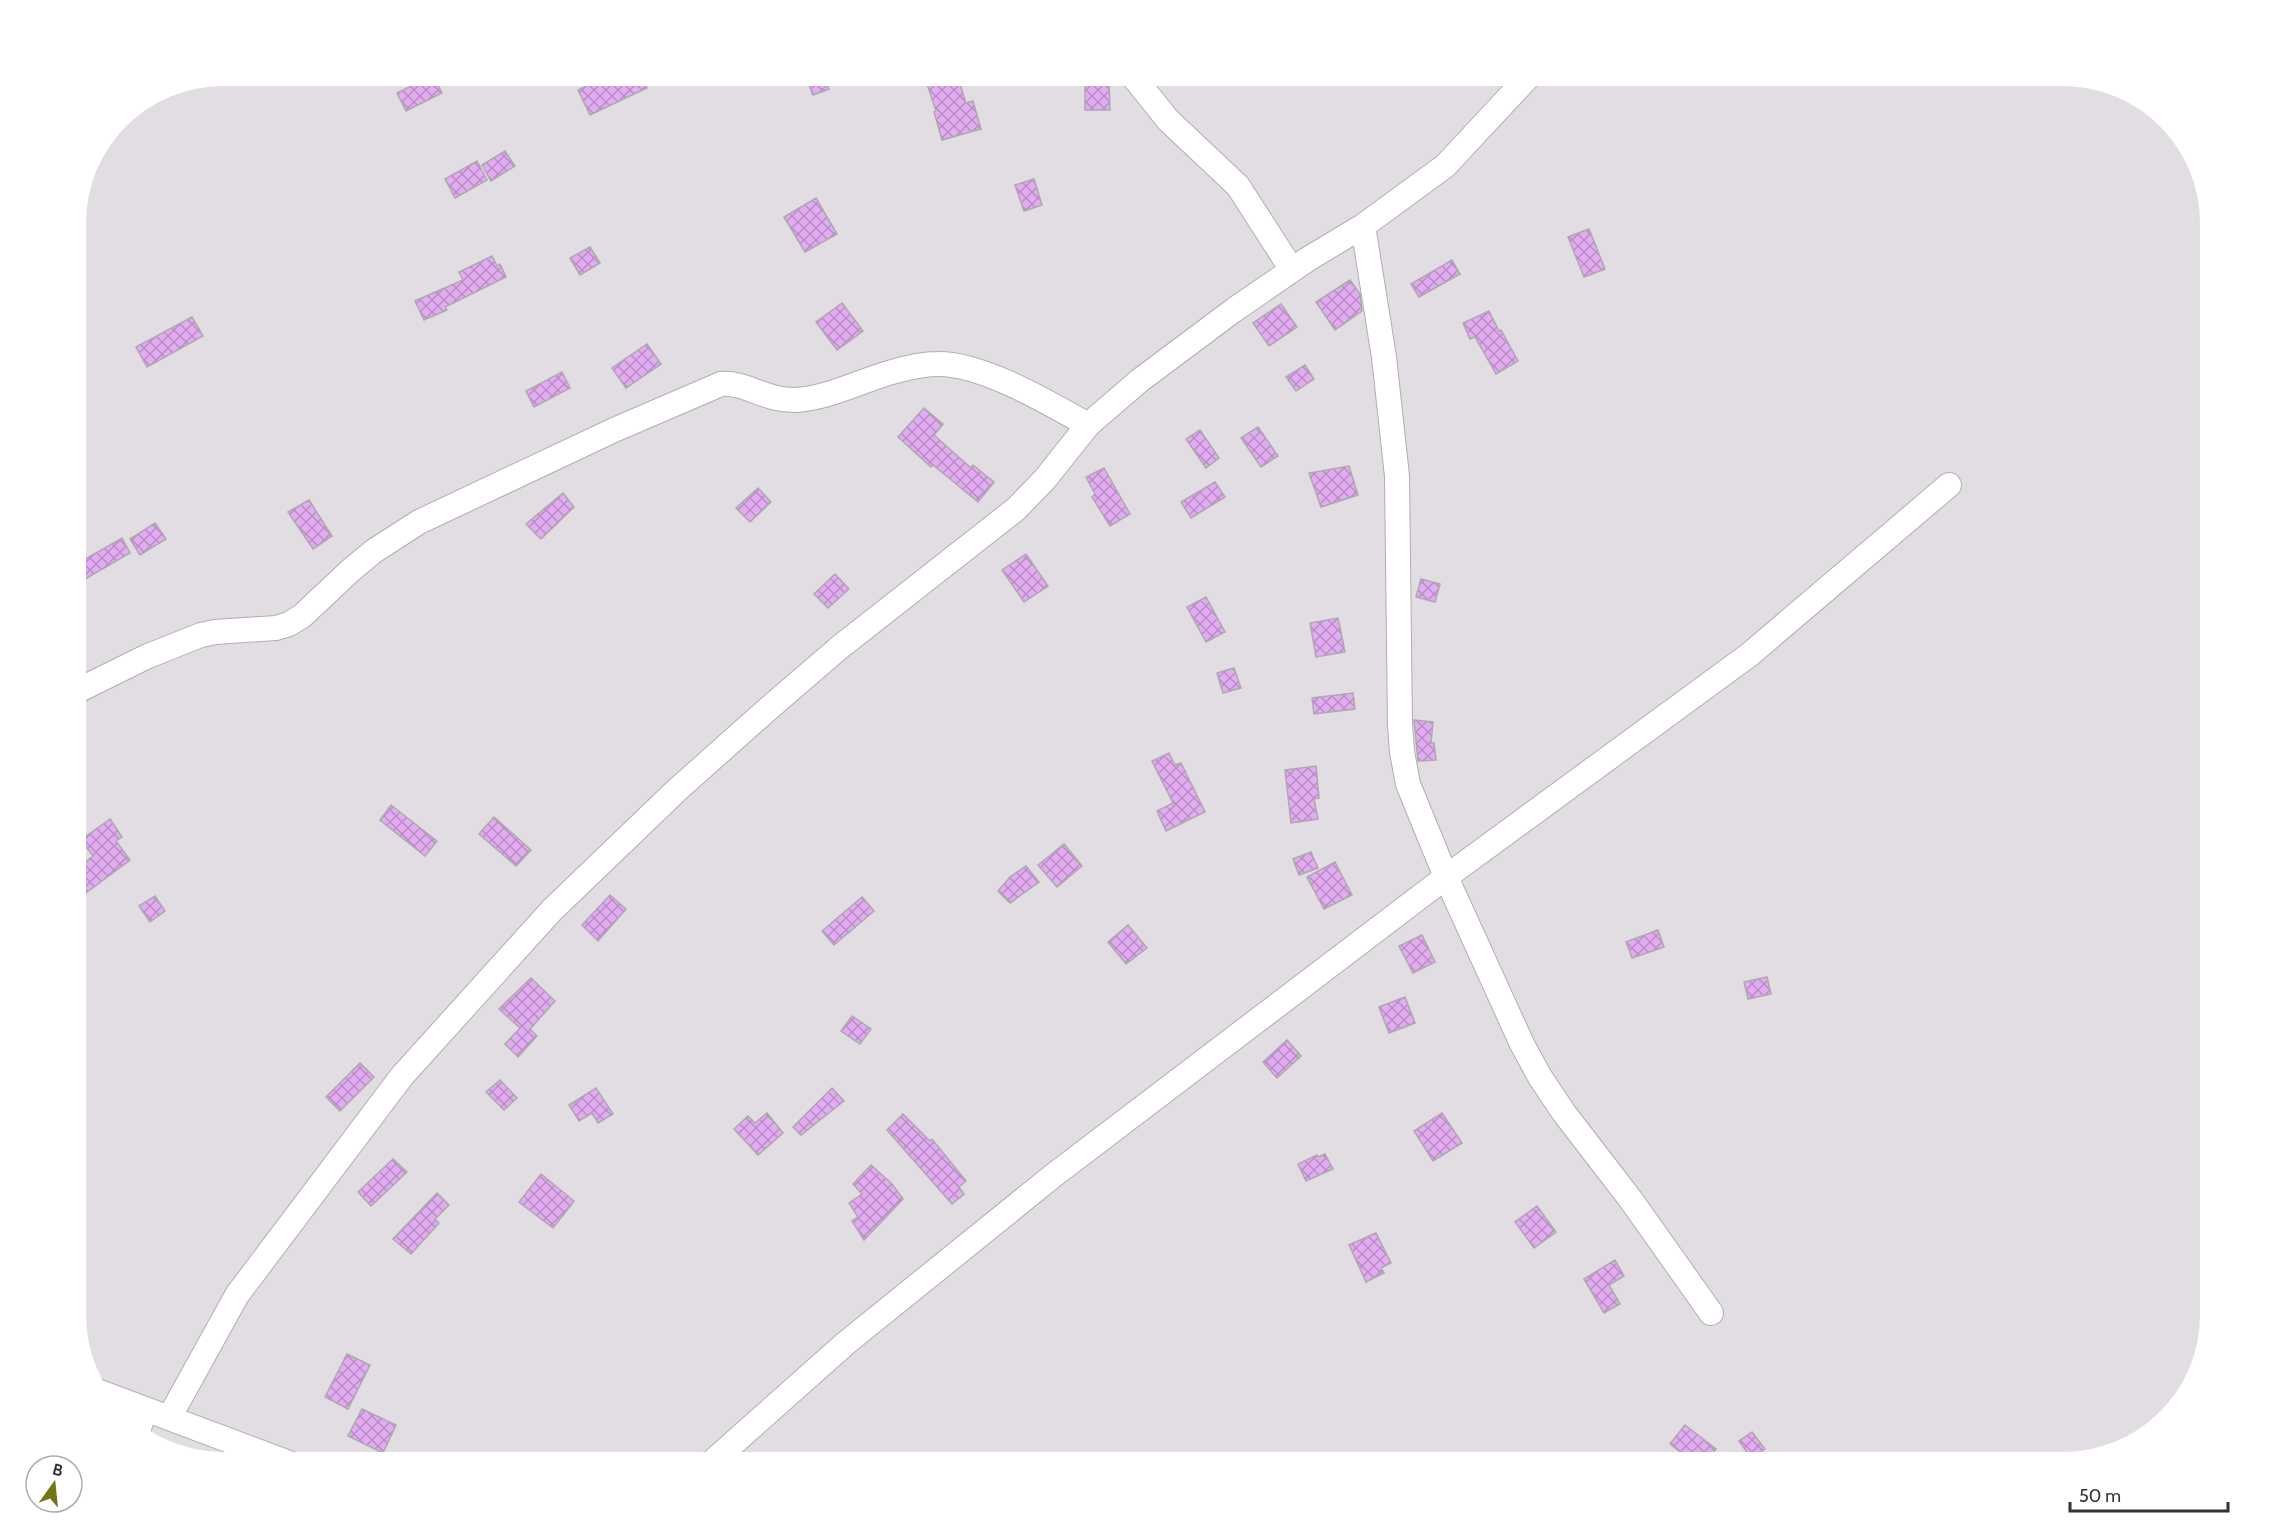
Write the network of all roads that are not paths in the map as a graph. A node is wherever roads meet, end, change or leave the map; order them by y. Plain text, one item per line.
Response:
1 (1141, 86) edge
2 (1520, 86) edge
3 (1363, 226) junction
4 (1292, 270) junction
5 (1088, 425) junction
6 (1948, 485) dead end
7 (86, 687) edge
8 (1446, 877) junction
9 (1711, 1312) dead end
10 (113, 1397) edge
11 (145, 1409) junction
12 (169, 1418) junction
13 (140, 1425) edge
14 (260, 1452) edge
15 (723, 1452) edge

1 - 4 street
2 - 3 street
3 - 4 street
3 - 8 street
4 - 5 street
5 - 7 street
5 - 12 street
6 - 8 street
8 - 9 street
8 - 15 street
10 - 11 street
11 - 12 street
11 - 13 street
12 - 14 street

